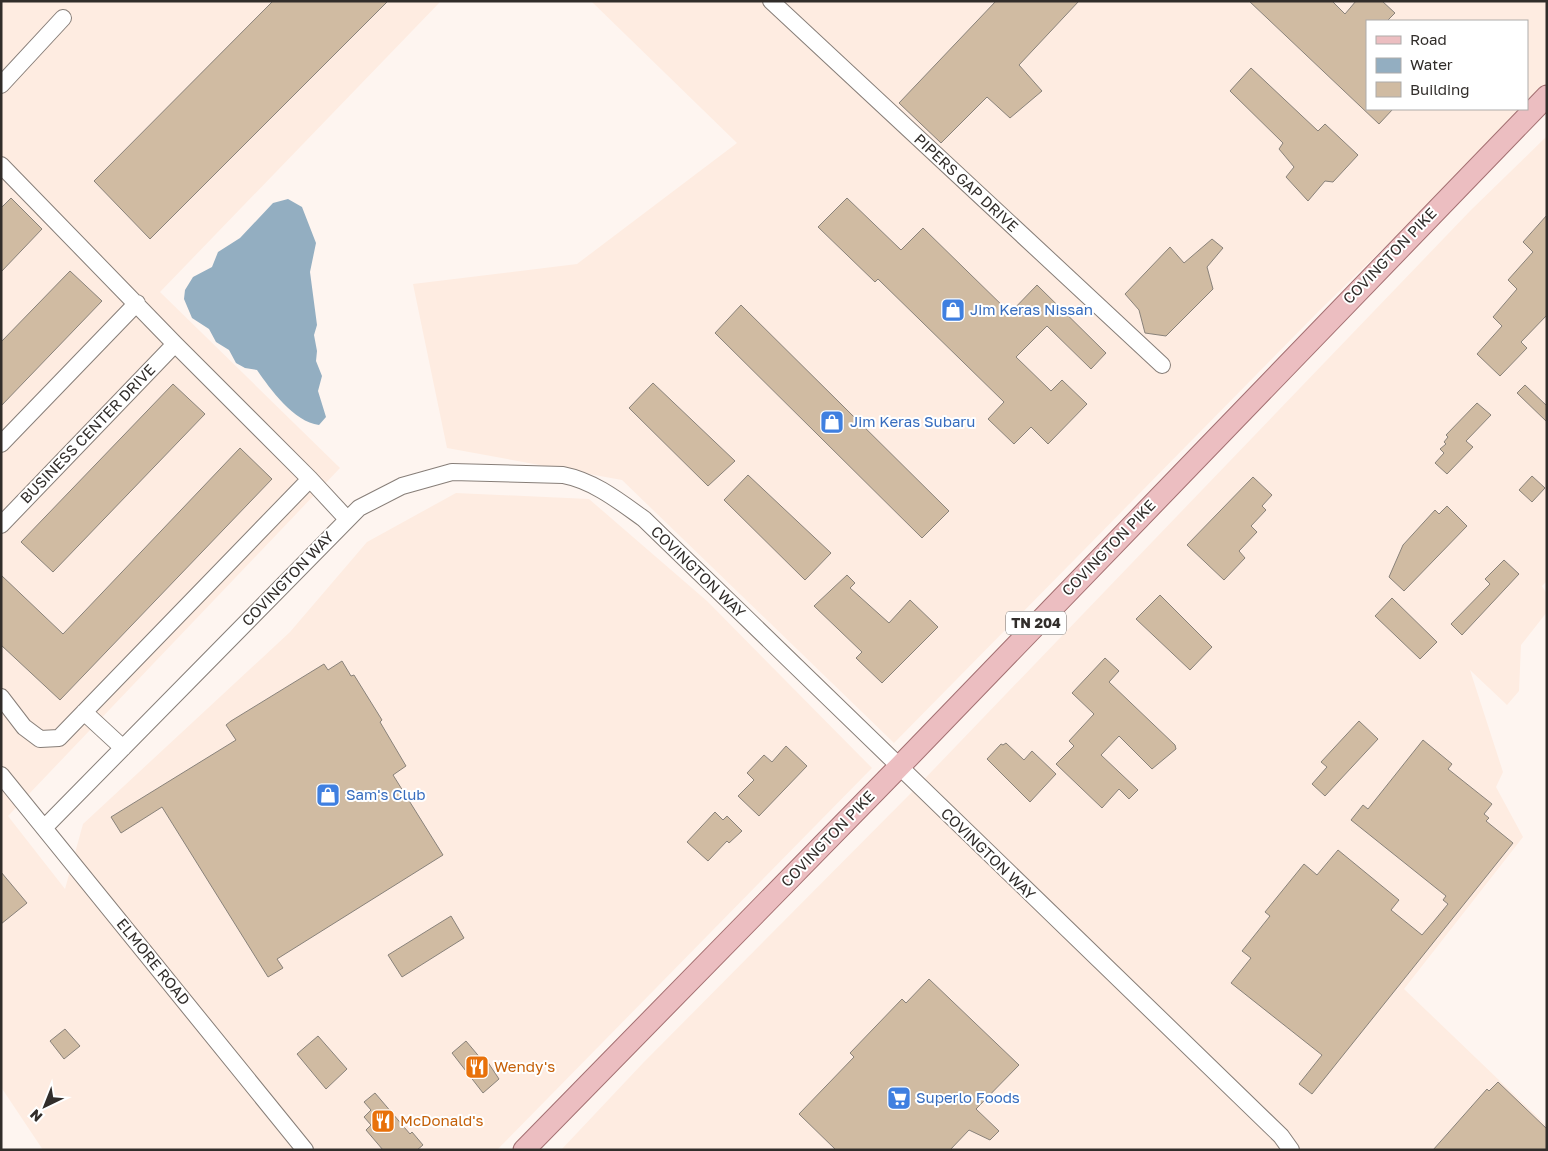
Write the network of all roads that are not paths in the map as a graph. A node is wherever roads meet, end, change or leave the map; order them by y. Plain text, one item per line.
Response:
1 (770, 1) edge
2 (63, 18) dead end
3 (1, 85) edge
4 (1547, 96) edge
5 (1, 165) edge
6 (137, 303) junction
7 (175, 344) junction
8 (1162, 364) dead end
9 (1, 444) edge
10 (310, 479) junction
11 (348, 519) junction
12 (1, 525) edge
13 (1, 697) edge
14 (84, 712) junction
15 (123, 748) junction
16 (898, 768) junction
17 (1, 775) edge
18 (44, 828) junction
19 (305, 1150) edge
20 (524, 1150) edge
21 (1291, 1150) edge

1 - 8 street, PIPERS GAP DRIVE
2 - 3 street
4 - 16 main road, COVINGTON PIKE / TN 204
5 - 6 street
6 - 7 street
6 - 9 street
7 - 10 street
7 - 12 street, BUSINESS CENTER DRIVE
10 - 11 street
10 - 14 street
11 - 15 street, COVINGTON WAY
11 - 16 street, COVINGTON WAY
13 - 14 street
14 - 15 street
15 - 18 street, COVINGTON WAY
16 - 20 main road, COVINGTON PIKE / TN 204
16 - 21 street, COVINGTON WAY
17 - 18 street, ELMORE ROAD
18 - 19 street, ELMORE ROAD

